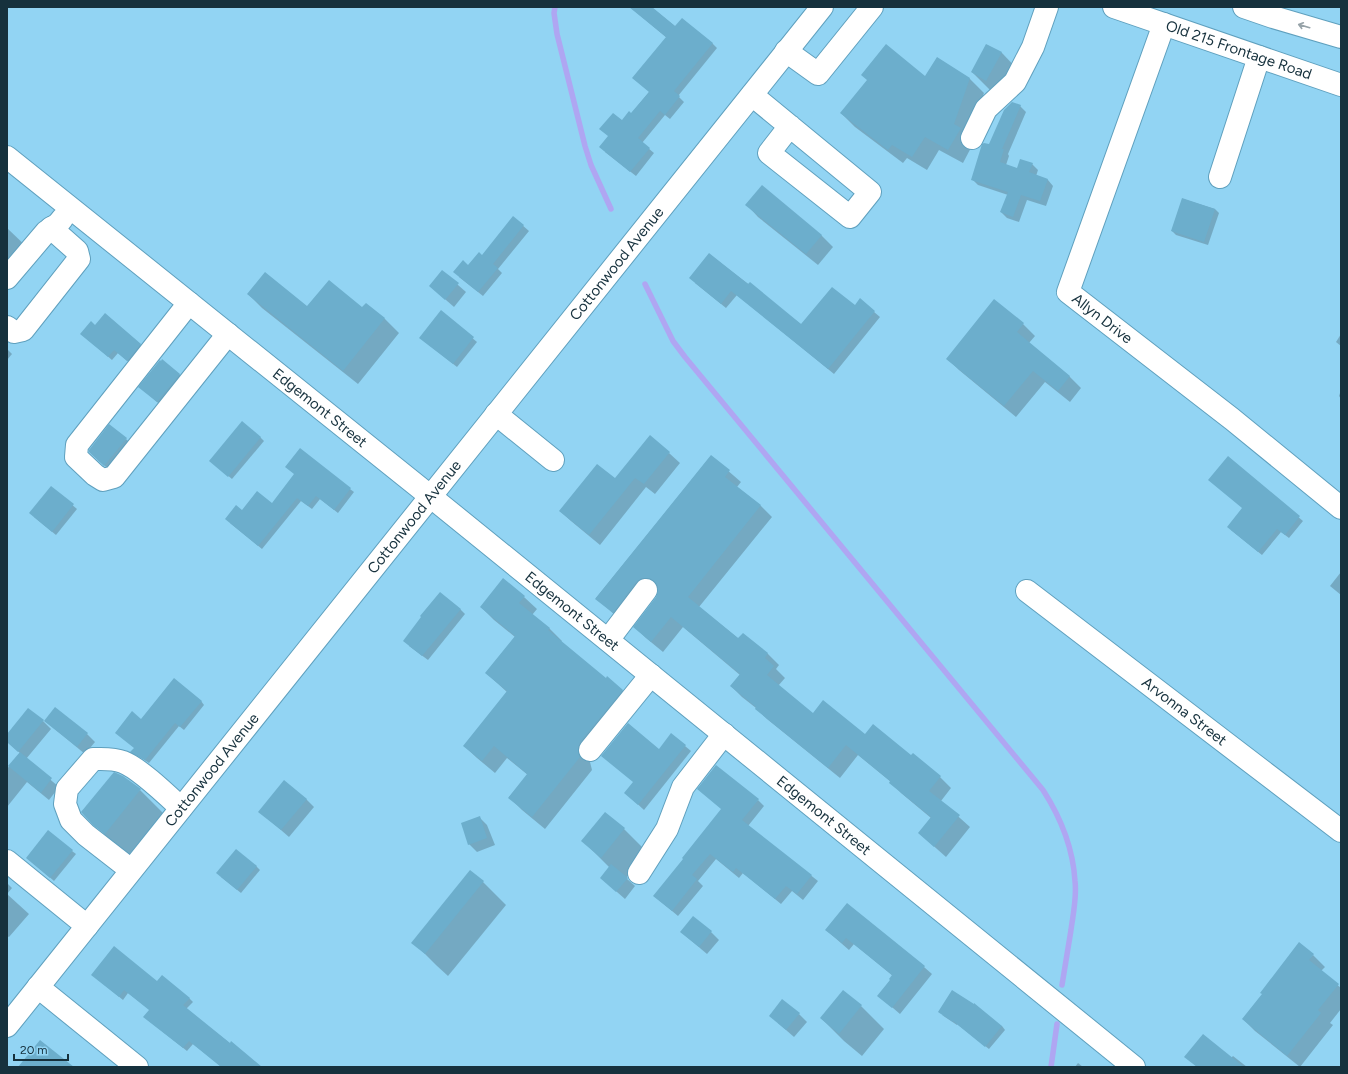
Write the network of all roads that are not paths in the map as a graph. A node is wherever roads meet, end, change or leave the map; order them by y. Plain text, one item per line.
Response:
1 (822, 7) edge
2 (872, 7) edge
3 (1047, 7) edge
4 (1114, 7) edge
5 (1244, 7) edge
6 (1164, 24) junction
7 (1341, 37) edge
8 (786, 51) junction
9 (1259, 57) junction
10 (1341, 85) edge
11 (752, 94) junction
12 (790, 126) dead end
13 (972, 138) dead end
14 (7, 157) edge
15 (1220, 177) dead end
16 (71, 208) junction
17 (51, 228) junction
18 (7, 278) edge
19 (189, 303) junction
20 (7, 327) edge
21 (228, 334) junction
22 (496, 414) junction
23 (552, 460) dead end
24 (430, 496) junction
25 (1341, 508) edge
26 (646, 590) dead end
27 (1027, 591) dead end
28 (608, 640) junction
29 (650, 675) junction
30 (724, 734) junction
31 (590, 750) dead end
32 (181, 808) junction
33 (1341, 831) edge
34 (7, 861) edge
35 (131, 870) junction
36 (639, 873) dead end
37 (87, 926) junction
38 (38, 987) junction
39 (9, 1020) edge
40 (137, 1067) edge
41 (1134, 1067) edge

1 - 8 street, Cottonwood Avenue
2 - 8 street
3 - 13 street
4 - 6 street, Old 215 Frontage Road
7 -> 5 street
6 - 9 street, Old 215 Frontage Road
6 - 25 street, Allyn Drive
8 - 11 street, Cottonwood Avenue
9 - 10 street, Old 215 Frontage Road
9 - 15 street
11 - 12 street
11 - 22 street, Cottonwood Avenue
14 - 16 street, Edgemont Street
16 - 17 street
16 - 19 street, Edgemont Street
17 - 18 street
17 - 20 street
19 - 21 street, Edgemont Street
19 - 21 street
21 - 24 street, Edgemont Street
22 - 23 street
22 - 24 street, Cottonwood Avenue
24 - 28 street, Edgemont Street
24 - 32 street, Cottonwood Avenue
26 - 28 street
27 - 33 street, Arvonna Street
28 - 29 street, Edgemont Street
29 - 30 street, Edgemont Street
29 - 31 street
30 - 36 street
30 - 41 street, Edgemont Street
32 - 35 street, Cottonwood Avenue
32 - 35 street
34 - 37 street
35 - 37 street, Cottonwood Avenue
37 - 38 street, Cottonwood Avenue
38 - 39 street, Cottonwood Avenue
38 - 40 street

